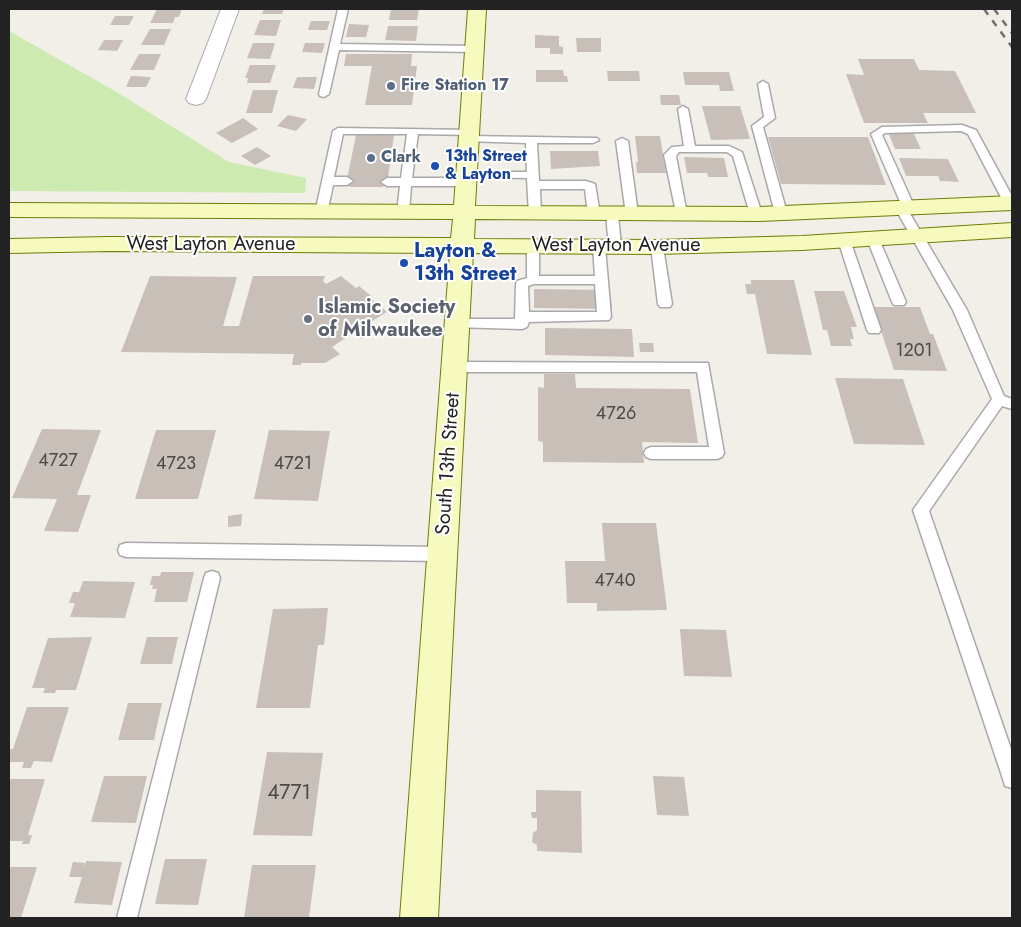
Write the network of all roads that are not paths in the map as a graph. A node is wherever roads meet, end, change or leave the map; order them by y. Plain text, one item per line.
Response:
1 (230, 9) edge
2 (343, 9) edge
3 (477, 9) edge
4 (335, 47) junction
5 (475, 49) junction
6 (763, 84) dead end
7 (324, 94) dead end
8 (196, 99) dead end
9 (683, 109) dead end
10 (413, 131) junction
11 (469, 136) junction
12 (531, 140) junction
13 (592, 140) dead end
14 (622, 142) dead end
15 (690, 149) junction
16 (466, 178) junction
17 (533, 180) junction
18 (327, 181) junction
19 (347, 181) dead end
20 (388, 182) dead end
21 (406, 182) junction
22 (1011, 203) edge
23 (905, 208) junction
24 (9, 210) edge
25 (321, 212) junction
26 (403, 213) junction
27 (781, 213) junction
28 (464, 214) junction
29 (535, 214) junction
30 (613, 214) junction
31 (681, 214) junction
32 (756, 214) junction
33 (1012, 230) edge
34 (916, 236) junction
35 (874, 239) junction
36 (844, 240) junction
37 (9, 246) edge
38 (461, 246) junction
39 (533, 247) junction
40 (607, 247) junction
41 (657, 247) junction
42 (533, 280) junction
43 (602, 280) junction
44 (899, 302) dead end
45 (665, 304) dead end
46 (522, 317) junction
47 (457, 324) junction
48 (874, 330) dead end
49 (455, 367) junction
50 (1006, 402) edge
51 (651, 453) dead end
52 (126, 550) dead end
53 (443, 554) junction
54 (212, 578) dead end
55 (1012, 779) edge
56 (127, 918) edge
57 (419, 918) edge

1 - 8 street
2 - 4 lane
3 - 5 main road, South 13th Street
4 - 5 lane
4 - 7 lane
5 - 11 main road, South 13th Street
6 - 27 lane
9 - 15 lane
10 - 11 lane
10 - 18 lane
10 - 21 lane
11 - 12 lane
11 - 16 main road, South 13th Street
12 - 13 lane
12 - 17 lane
14 - 30 lane
15 - 31 lane
15 - 32 lane
16 - 17 lane
16 - 21 lane
16 - 28 main road, South 13th Street
17 - 29 lane
17 - 30 lane
18 - 19 lane
18 - 25 lane
20 - 21 lane
21 - 26 lane
22 - 23 main road, West Layton Avenue
22 - 23 lane
23 - 27 main road, West Layton Avenue
23 - 34 lane
24 - 25 main road, West Layton Avenue
25 - 26 main road, West Layton Avenue
26 - 28 main road, West Layton Avenue
27 - 32 main road, West Layton Avenue
28 - 29 main road, West Layton Avenue
28 - 38 main road, South 13th Street
29 - 30 main road, West Layton Avenue
30 - 31 main road, West Layton Avenue
30 - 40 lane
31 - 32 main road, West Layton Avenue
33 - 34 main road, West Layton Avenue
34 - 35 main road, West Layton Avenue
34 - 50 lane
35 - 36 main road, West Layton Avenue
35 - 44 lane
36 - 41 main road, West Layton Avenue
36 - 48 lane
37 - 38 main road, West Layton Avenue
38 - 39 main road, West Layton Avenue
38 - 47 main road, South 13th Street
39 - 40 main road, West Layton Avenue
39 - 42 lane
40 - 41 main road, West Layton Avenue
40 - 43 lane
41 - 45 lane
42 - 43 lane
42 - 46 lane
43 - 46 lane
46 - 47 lane
47 - 49 main road, South 13th Street
49 - 51 lane
49 - 53 main road, South 13th Street
50 - 55 lane
52 - 53 lane
53 - 57 main road, South 13th Street
54 - 56 lane

